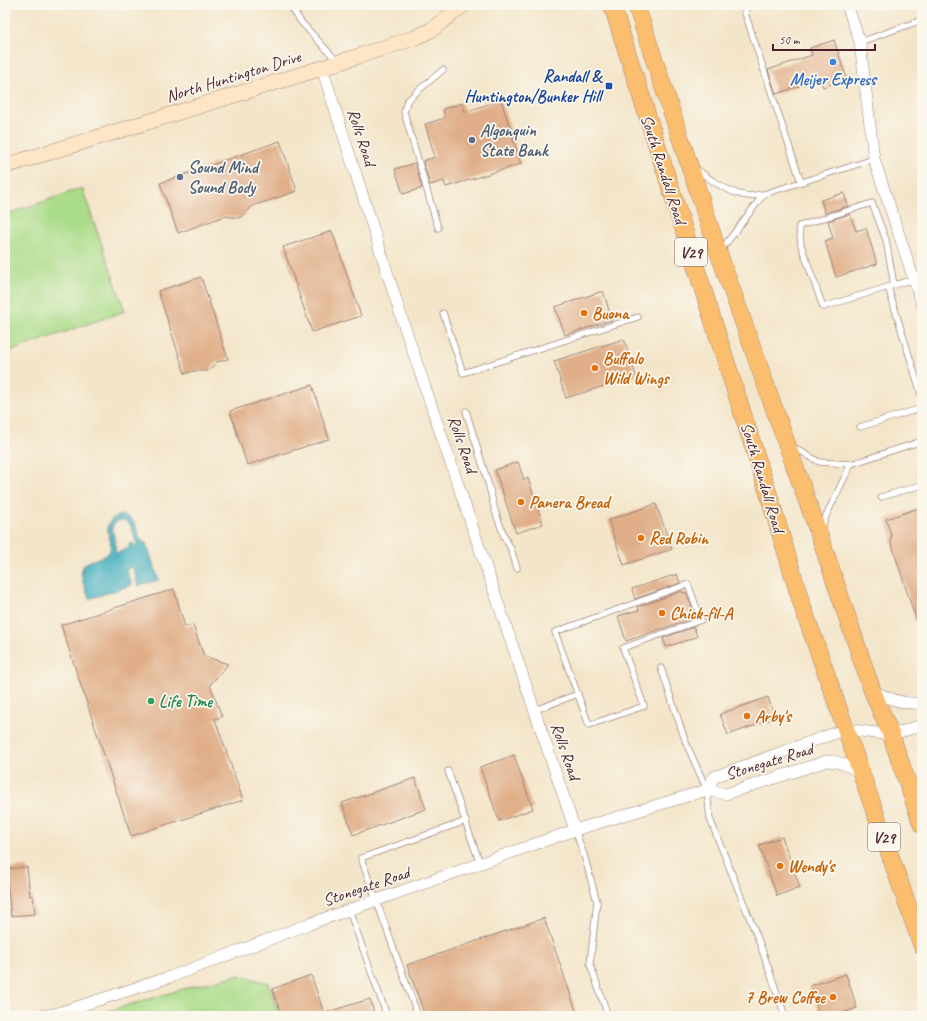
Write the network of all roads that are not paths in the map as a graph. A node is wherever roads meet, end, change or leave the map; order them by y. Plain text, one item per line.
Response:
1 (290, 5) edge
2 (463, 5) edge
3 (612, 5) edge
4 (636, 5) edge
5 (746, 5) edge
6 (847, 5) edge
7 (922, 20) edge
8 (860, 42) junction
9 (339, 62) junction
10 (322, 68) junction
11 (443, 70) dead end
12 (874, 159) junction
13 (687, 162) junction
14 (5, 166) edge
15 (801, 182) junction
16 (764, 194) junction
17 (438, 228) dead end
18 (719, 254) junction
19 (914, 279) junction
20 (894, 285) junction
21 (888, 287) junction
22 (922, 304) edge
23 (443, 313) dead end
24 (638, 317) dead end
25 (922, 397) edge
26 (922, 408) edge
27 (466, 411) dead end
28 (860, 427) dead end
29 (922, 441) edge
30 (787, 443) junction
31 (851, 464) junction
32 (922, 485) edge
33 (880, 497) dead end
34 (820, 538) junction
35 (517, 568) dead end
36 (661, 668) dead end
37 (872, 690) junction
38 (578, 694) junction
39 (922, 703) edge
40 (534, 710) junction
41 (922, 725) edge
42 (846, 729) junction
43 (891, 735) junction
44 (448, 771) dead end
45 (863, 775) junction
46 (707, 790) junction
47 (466, 821) junction
48 (922, 825) edge
49 (575, 830) junction
50 (480, 864) junction
51 (376, 901) junction
52 (349, 910) junction
53 (922, 946) edge
54 (38, 1016) edge
55 (387, 1016) edge
56 (418, 1016) edge
57 (608, 1016) edge
58 (785, 1016) edge

1 - 9 lane
2 - 9 street, North Huntington Drive
3 - 42 main road, South Randall Road / V29
4 - 13 main road, South Randall Road / V29
5 - 15 lane
6 - 8 street
7 - 8 lane
8 - 12 street
9 - 10 street, North Huntington Drive
10 - 14 street, North Huntington Drive
10 - 40 street, Rolls Road
11 - 17 lane
12 - 15 lane
12 - 19 street
13 - 16 lane
13 - 18 main road, South Randall Road / V29
15 - 16 lane
16 - 18 lane
18 - 30 main road, South Randall Road / V29
19 - 20 lane
19 - 22 street
20 - 21 lane
20 - 21 lane
21 - 25 lane
23 - 24 lane
26 - 28 lane
27 - 35 lane
29 - 31 lane
30 - 31 lane
30 - 34 main road, South Randall Road / V29
31 - 34 lane
32 - 33 lane
34 - 37 main road, South Randall Road / V29
36 - 46 lane
37 - 39 street
37 - 43 main road, South Randall Road / V29
38 - 38 lane
38 - 40 lane
40 - 49 street, Rolls Road
41 - 43 street, Stonegate Road
42 - 43 street, Stonegate Road
42 - 45 main road, South Randall Road / V29
42 - 46 street, Stonegate Road
43 - 48 main road, South Randall Road / V29
44 - 47 lane
45 - 46 street, Stonegate Road
45 - 53 main road, South Randall Road / V29
46 - 49 street, Stonegate Road
46 - 58 lane
47 - 50 lane
47 - 51 lane
49 - 50 street, Stonegate Road
49 - 57 lane
50 - 51 street, Stonegate Road
51 - 52 street, Stonegate Road
51 - 56 lane
52 - 54 street, Stonegate Road
52 - 55 lane

